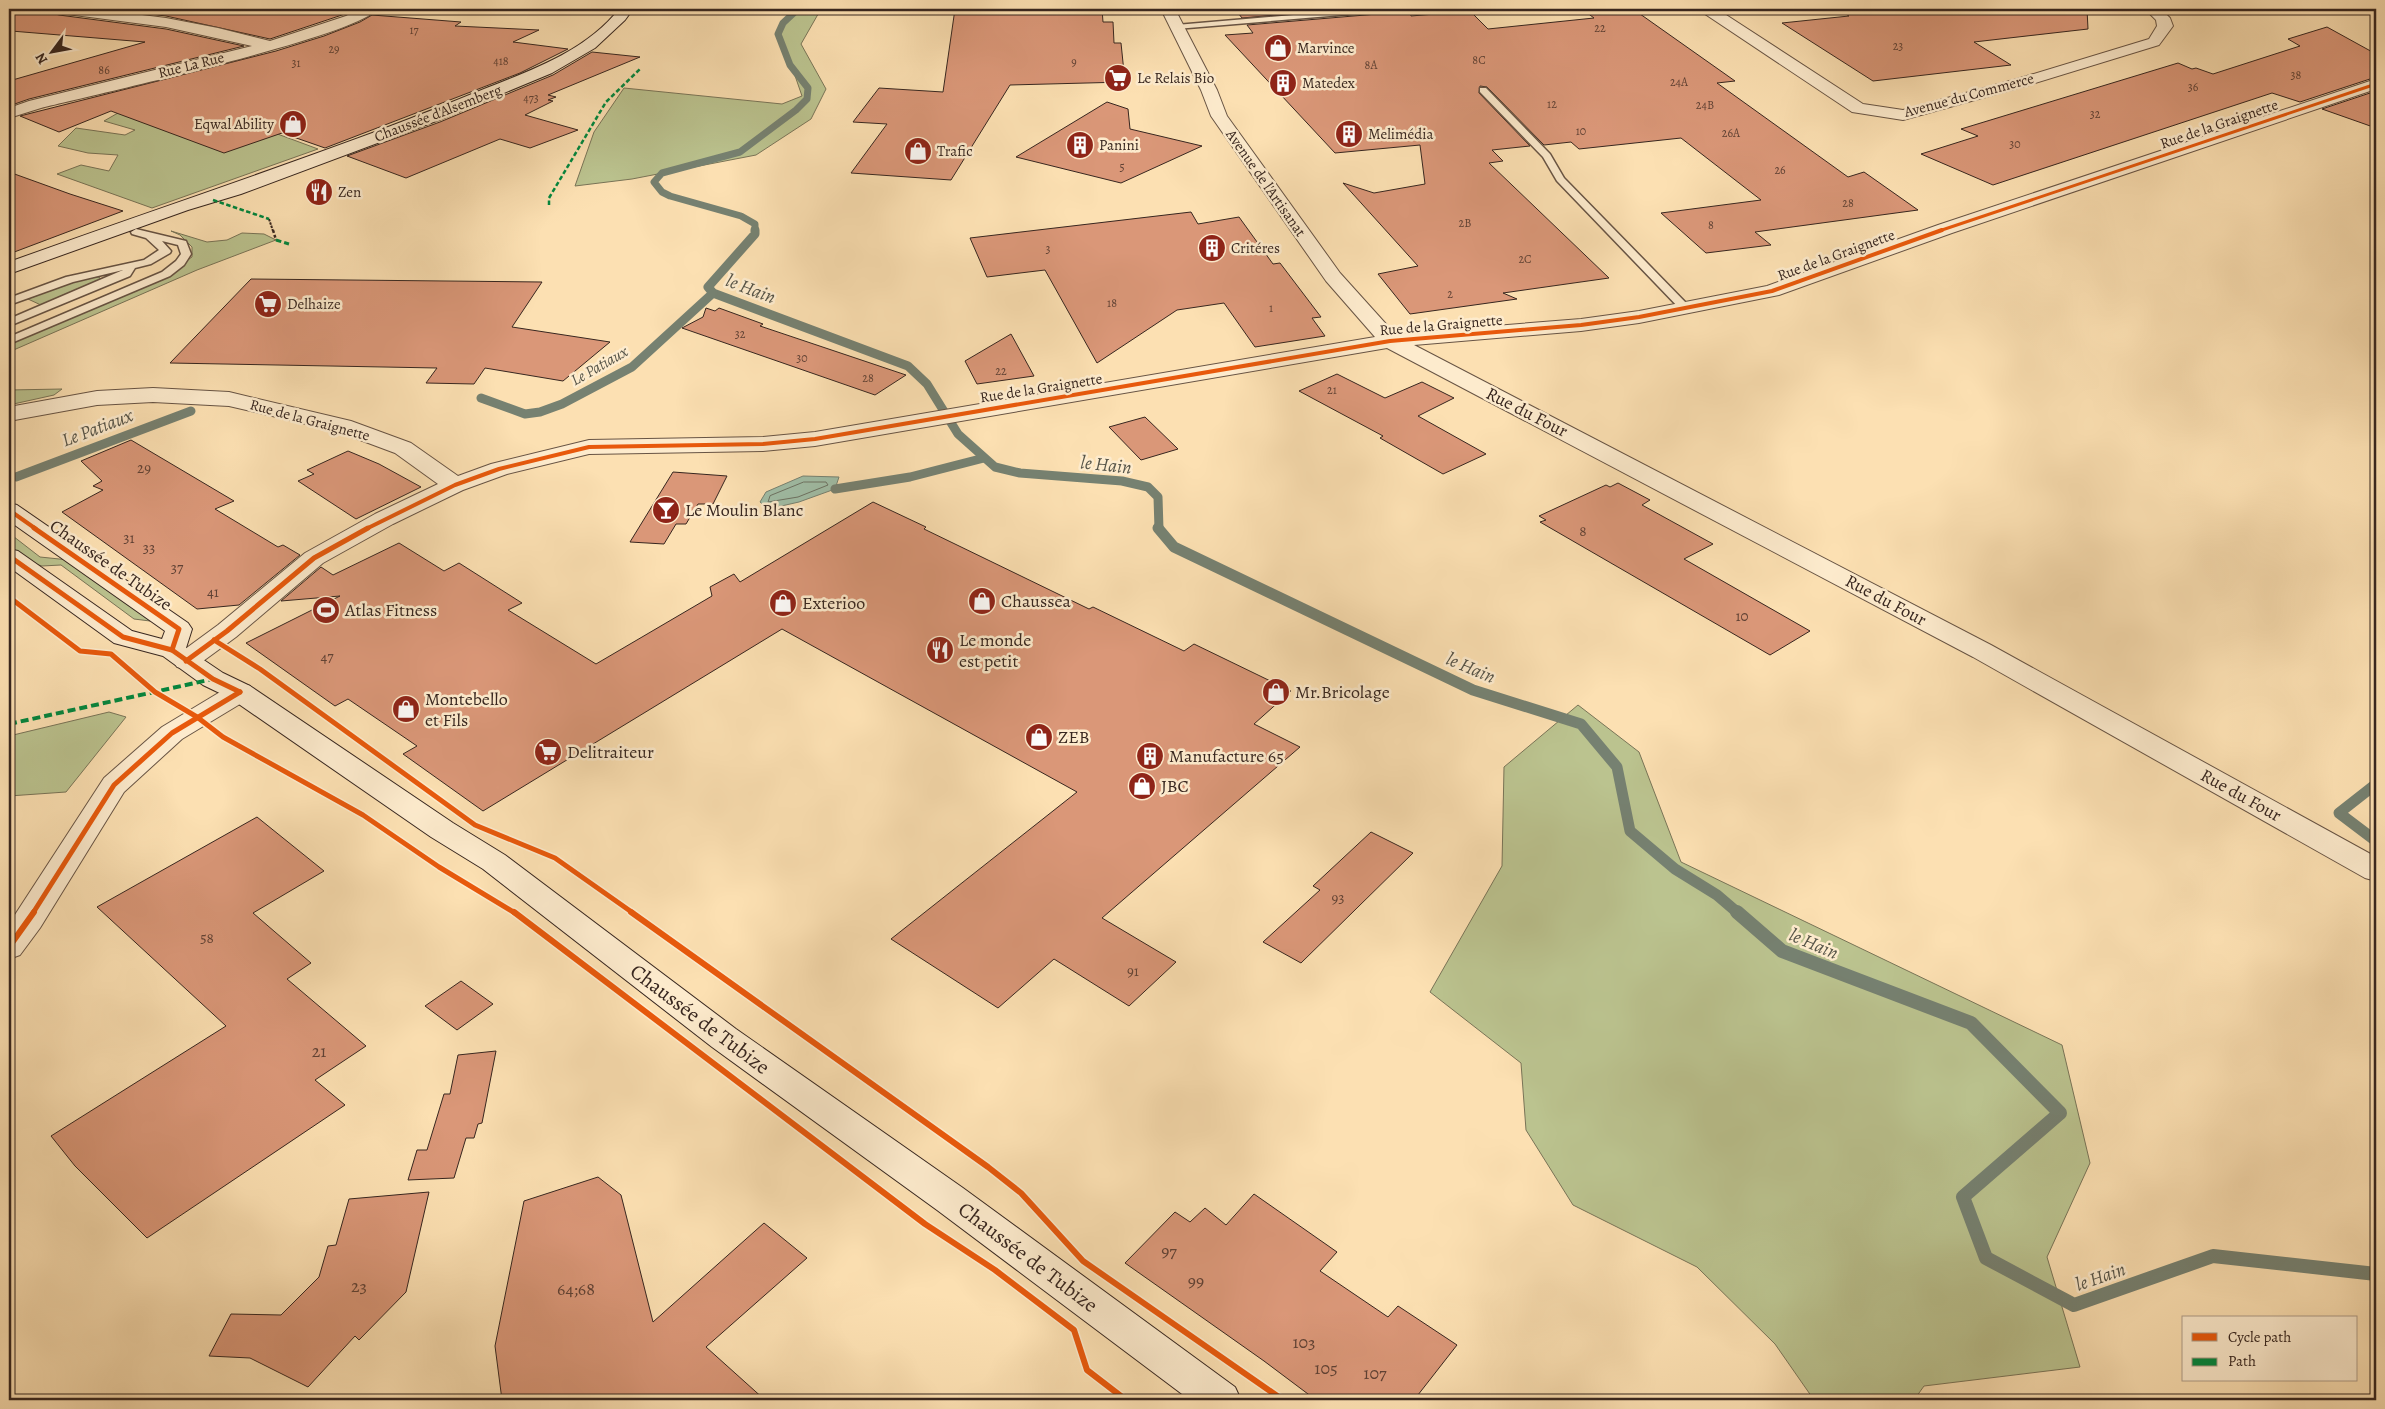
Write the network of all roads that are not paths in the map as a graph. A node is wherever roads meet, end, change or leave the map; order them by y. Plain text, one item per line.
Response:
1 (59, 9) edge
2 (370, 9) edge
3 (626, 9) edge
4 (1168, 9) edge
5 (1389, 9) edge
6 (1707, 9) edge
7 (2152, 9) edge
8 (1176, 27) junction
9 (270, 46) junction
10 (2376, 84) edge
11 (1483, 90) dead end
12 (9, 113) edge
13 (235, 190) junction
14 (143, 234) junction
15 (132, 266) junction
16 (9, 268) edge
17 (9, 279) edge
18 (9, 302) edge
19 (1686, 309) junction
20 (9, 323) edge
21 (9, 341) edge
22 (1390, 341) junction
23 (9, 414) edge
24 (455, 485) junction
25 (9, 510) edge
26 (9, 556) edge
27 (179, 655) junction
28 (240, 692) junction
29 (2376, 870) edge
30 (9, 947) edge
31 (1221, 1400) edge

1 - 9 street
2 - 9 street, Rue La Rue
3 - 13 street, Chaussée d'Alsemberg
4 - 8 street, Avenue de l'Artisanat
5 - 8 lane
6 - 7 street, Avenue du Commerce
8 - 22 street, Avenue de l'Artisanat
9 - 12 street, Rue La Rue
10 - 19 street, Rue de la Graignette
11 - 19 lane
13 - 14 street, Chaussée d'Alsemberg
13 - 16 street, Chaussée d'Alsemberg
14 - 15 lane
14 - 17 street, Chaussée d'Alsemberg
14 - 21 lane
15 - 18 lane
15 - 20 lane
19 - 22 street, Rue de la Graignette
22 - 24 street, Rue de la Graignette
22 - 29 street, Rue du Four
23 - 24 street, Rue de la Graignette
24 - 27 street
25 - 27 street, Chaussée de Tubize
26 - 27 street, Chaussée de Tubize
27 - 28 street, Chaussée de Tubize
28 - 30 street
28 - 31 street, Chaussée de Tubize

